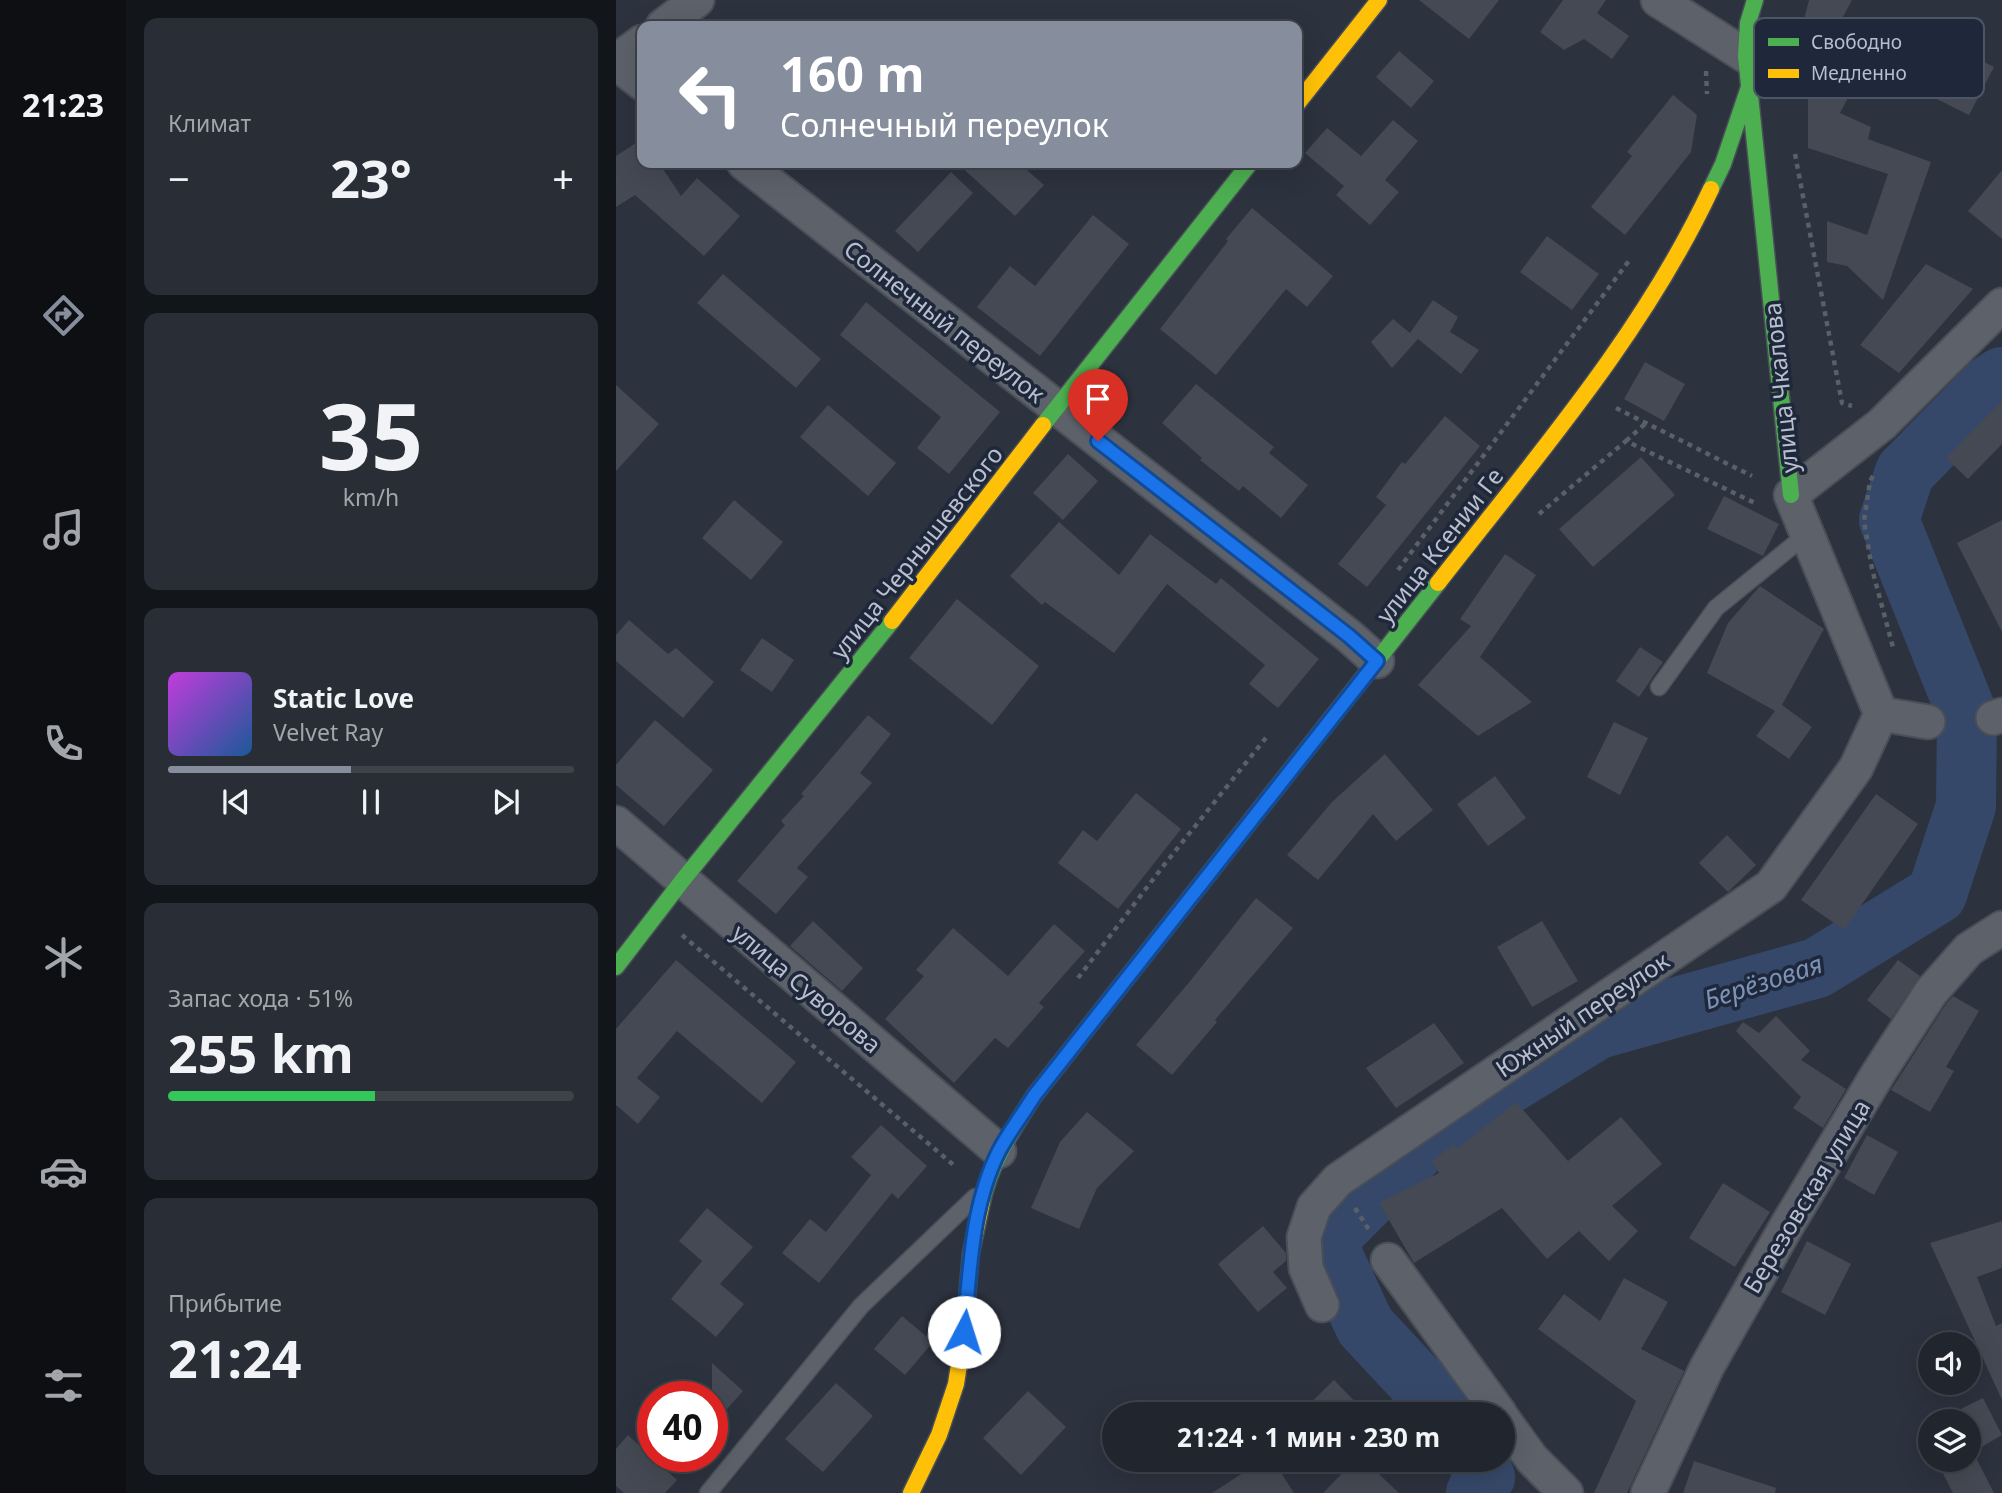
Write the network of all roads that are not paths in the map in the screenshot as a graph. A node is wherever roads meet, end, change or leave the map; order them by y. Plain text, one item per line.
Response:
1 (698, 0) edge
2 (1379, 0) edge
3 (1658, 0) edge
4 (1755, 0) edge
5 (670, 21) edge
6 (637, 46) edge
7 (616, 62) edge
8 (1748, 71) junction
9 (637, 79) edge
10 (1302, 98) edge
11 (750, 168) edge
12 (1246, 168) edge
13 (2002, 305) edge
14 (1056, 408) junction
15 (1791, 495) junction
16 (1807, 534) junction
17 (1377, 661) junction
18 (1659, 687) dead end
19 (1881, 714) junction
20 (1928, 722) dead end
21 (616, 823) edge
22 (682, 881) junction
23 (2002, 928) edge
24 (616, 967) edge
25 (999, 1151) junction
26 (985, 1188) junction
27 (1388, 1260) road end
28 (1322, 1305) dead end
29 (1491, 1402) edge
30 (1515, 1436) edge
31 (708, 1493) edge
32 (911, 1493) edge
33 (1566, 1493) edge
34 (1648, 1493) edge

1 - 5 street
2 - 10 street
3 - 8 street
4 - 8 street, улица Чкалова
6 - 7 street
7 - 9 street
8 - 15 street, улица Чкалова
8 - 17 street, улица Ксении Ге
11 - 14 street, Солнечный переулок
12 - 14 street, улица Чернышевского
13 - 15 street
14 - 17 street, Солнечный переулок
14 - 22 street, улица Чернышевского
15 - 16 street, улица Чкалова
16 - 18 lane
16 - 19 street, улица Чкалова
17 - 25 street, улица Ксении Ге
19 - 20 street
19 - 28 street, Южный переулок
21 - 22 street, улица Суворова
22 - 24 street, улица Чернышевского
22 - 25 street, улица Суворова
23 - 34 street, Березовская улица
25 - 26 street, улица Ксении Ге
26 - 31 lane
26 - 32 street, улица Ксении Ге
27 - 29 street
30 - 33 street

